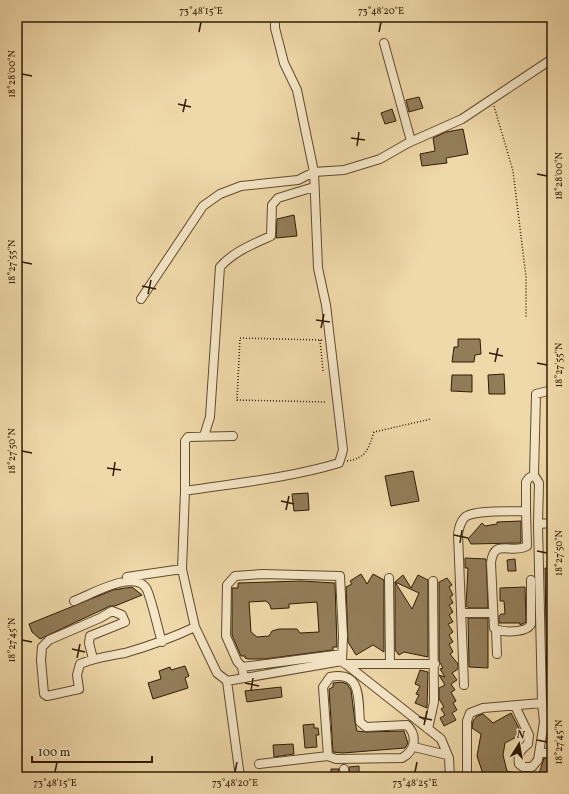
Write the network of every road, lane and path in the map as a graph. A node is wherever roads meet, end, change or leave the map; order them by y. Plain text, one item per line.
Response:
1 (276, 17) edge
2 (384, 43) dead end
3 (552, 59) edge
4 (493, 100) junction
5 (411, 141) junction
6 (314, 172) junction
7 (314, 187) junction
8 (141, 299) dead end
9 (526, 318) dead end
10 (320, 340) junction
11 (330, 340) junction
12 (323, 371) dead end
13 (552, 390) edge
14 (326, 402) dead end
15 (431, 419) dead end
16 (204, 436) junction
17 (233, 436) dead end
18 (340, 463) junction
19 (534, 475) junction
20 (185, 491) junction
21 (526, 511) junction
22 (552, 523) edge
23 (538, 524) junction
24 (182, 569) junction
25 (118, 578) dead end
26 (389, 578) dead end
27 (531, 580) dead end
28 (433, 581) dead end
29 (74, 601) dead end
30 (461, 613) junction
31 (492, 613) junction
32 (195, 627) junction
33 (496, 630) junction
34 (162, 642) junction
35 (497, 654) dead end
36 (93, 659) junction
37 (296, 660) junction
38 (343, 660) junction
39 (390, 664) junction
40 (435, 664) junction
41 (242, 667) junction
42 (297, 669) junction
43 (244, 678) junction
44 (227, 681) junction
45 (464, 685) dead end
46 (542, 703) junction
47 (515, 706) junction
48 (544, 722) junction
49 (552, 728) edge
50 (428, 729) junction
51 (414, 748) junction
52 (540, 752) junction
53 (552, 754) edge
54 (447, 755) junction
55 (328, 756) junction
56 (259, 764) dead end
57 (240, 777) edge
58 (450, 777) edge
59 (467, 777) edge

1 - 6 street
2 - 5 street
3 - 4 street
4 - 5 street
4 - 9 path
5 - 6 street
6 - 7 street
6 - 8 street
7 - 11 street
7 - 16 street
10 - 11 path
10 - 12 path
10 - 14 path
11 - 18 street
13 - 19 street
15 - 18 path
16 - 17 street
16 - 20 street
18 - 20 street
19 - 21 street
19 - 23 street
20 - 24 street
21 - 30 street
21 - 31 street
22 - 23 street
23 - 46 street
24 - 25 street
24 - 32 street
26 - 39 street
27 - 33 street
28 - 40 street
29 - 34 street
30 - 31 street
30 - 45 street
31 - 33 street
32 - 34 street
32 - 44 street
33 - 35 street
34 - 36 street
36 - 36 street
37 - 38 street
37 - 41 street
37 - 42 street
38 - 39 street
38 - 41 street
38 - 42 street
38 - 50 street
39 - 40 street
40 - 50 street
41 - 43 street
42 - 43 street
43 - 44 street
44 - 57 street
46 - 47 street
46 - 48 street
47 - 52 street
47 - 59 street
48 - 49 street
48 - 52 street
50 - 54 street
51 - 54 street
51 - 55 street
51 - 55 street
52 - 53 street
54 - 58 street
55 - 56 street

